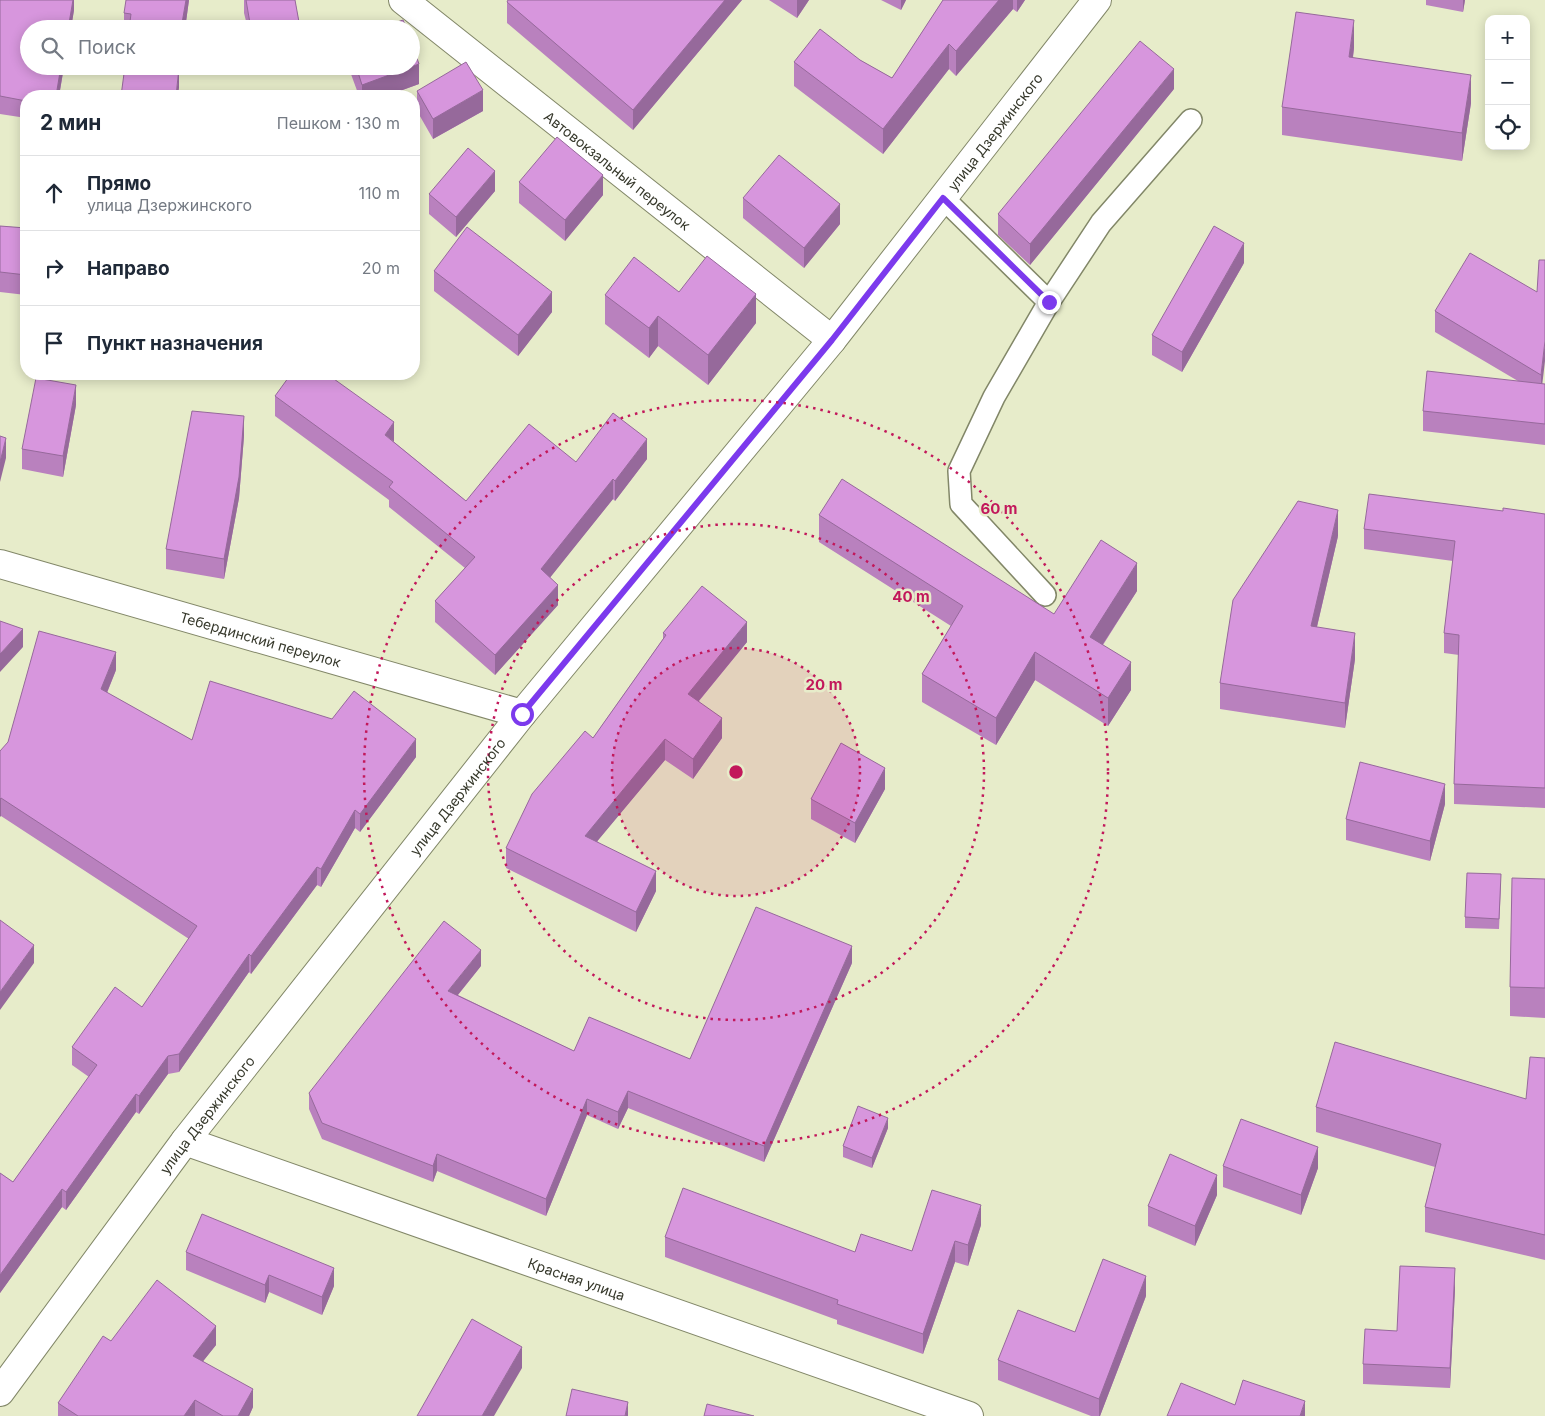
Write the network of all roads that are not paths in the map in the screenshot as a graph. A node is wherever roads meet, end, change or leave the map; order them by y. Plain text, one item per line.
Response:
1 (403, 0) edge
2 (1097, 0) edge
3 (1191, 120) dead end
4 (943, 198) junction
5 (1049, 302) junction
6 (832, 340) junction
7 (0, 564) edge
8 (1045, 595) dead end
9 (522, 714) junction
10 (185, 1141) junction
11 (0, 1392) edge
12 (969, 1416) edge

1 - 6 street, Автовокзальный переулок
2 - 4 street, улица Дзержинского
3 - 5 lane
4 - 5 lane
4 - 6 street, улица Дзержинского
5 - 8 lane
6 - 9 street, улица Дзержинского
7 - 9 street, Тебердинский переулок
9 - 10 street, улица Дзержинского
10 - 11 street, улица Дзержинского
10 - 12 street, Красная улица

